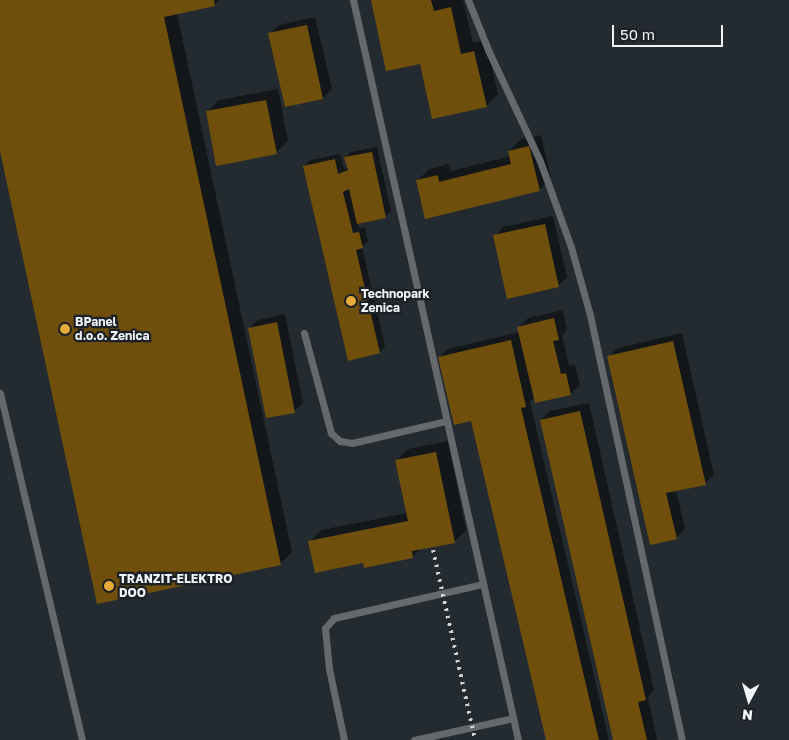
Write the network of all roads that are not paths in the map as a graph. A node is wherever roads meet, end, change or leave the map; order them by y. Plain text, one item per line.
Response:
1 (352, 0) edge
2 (468, 0) edge
3 (304, 333) dead end
4 (0, 393) edge
5 (446, 421) junction
6 (483, 584) junction
7 (513, 718) junction
8 (82, 740) edge
9 (344, 740) edge
10 (414, 740) edge
11 (518, 740) edge
12 (682, 740) edge

1 - 5 lane
2 - 12 lane
3 - 5 lane
4 - 8 lane
5 - 6 lane
6 - 7 lane
6 - 9 lane
7 - 10 lane
7 - 11 lane

